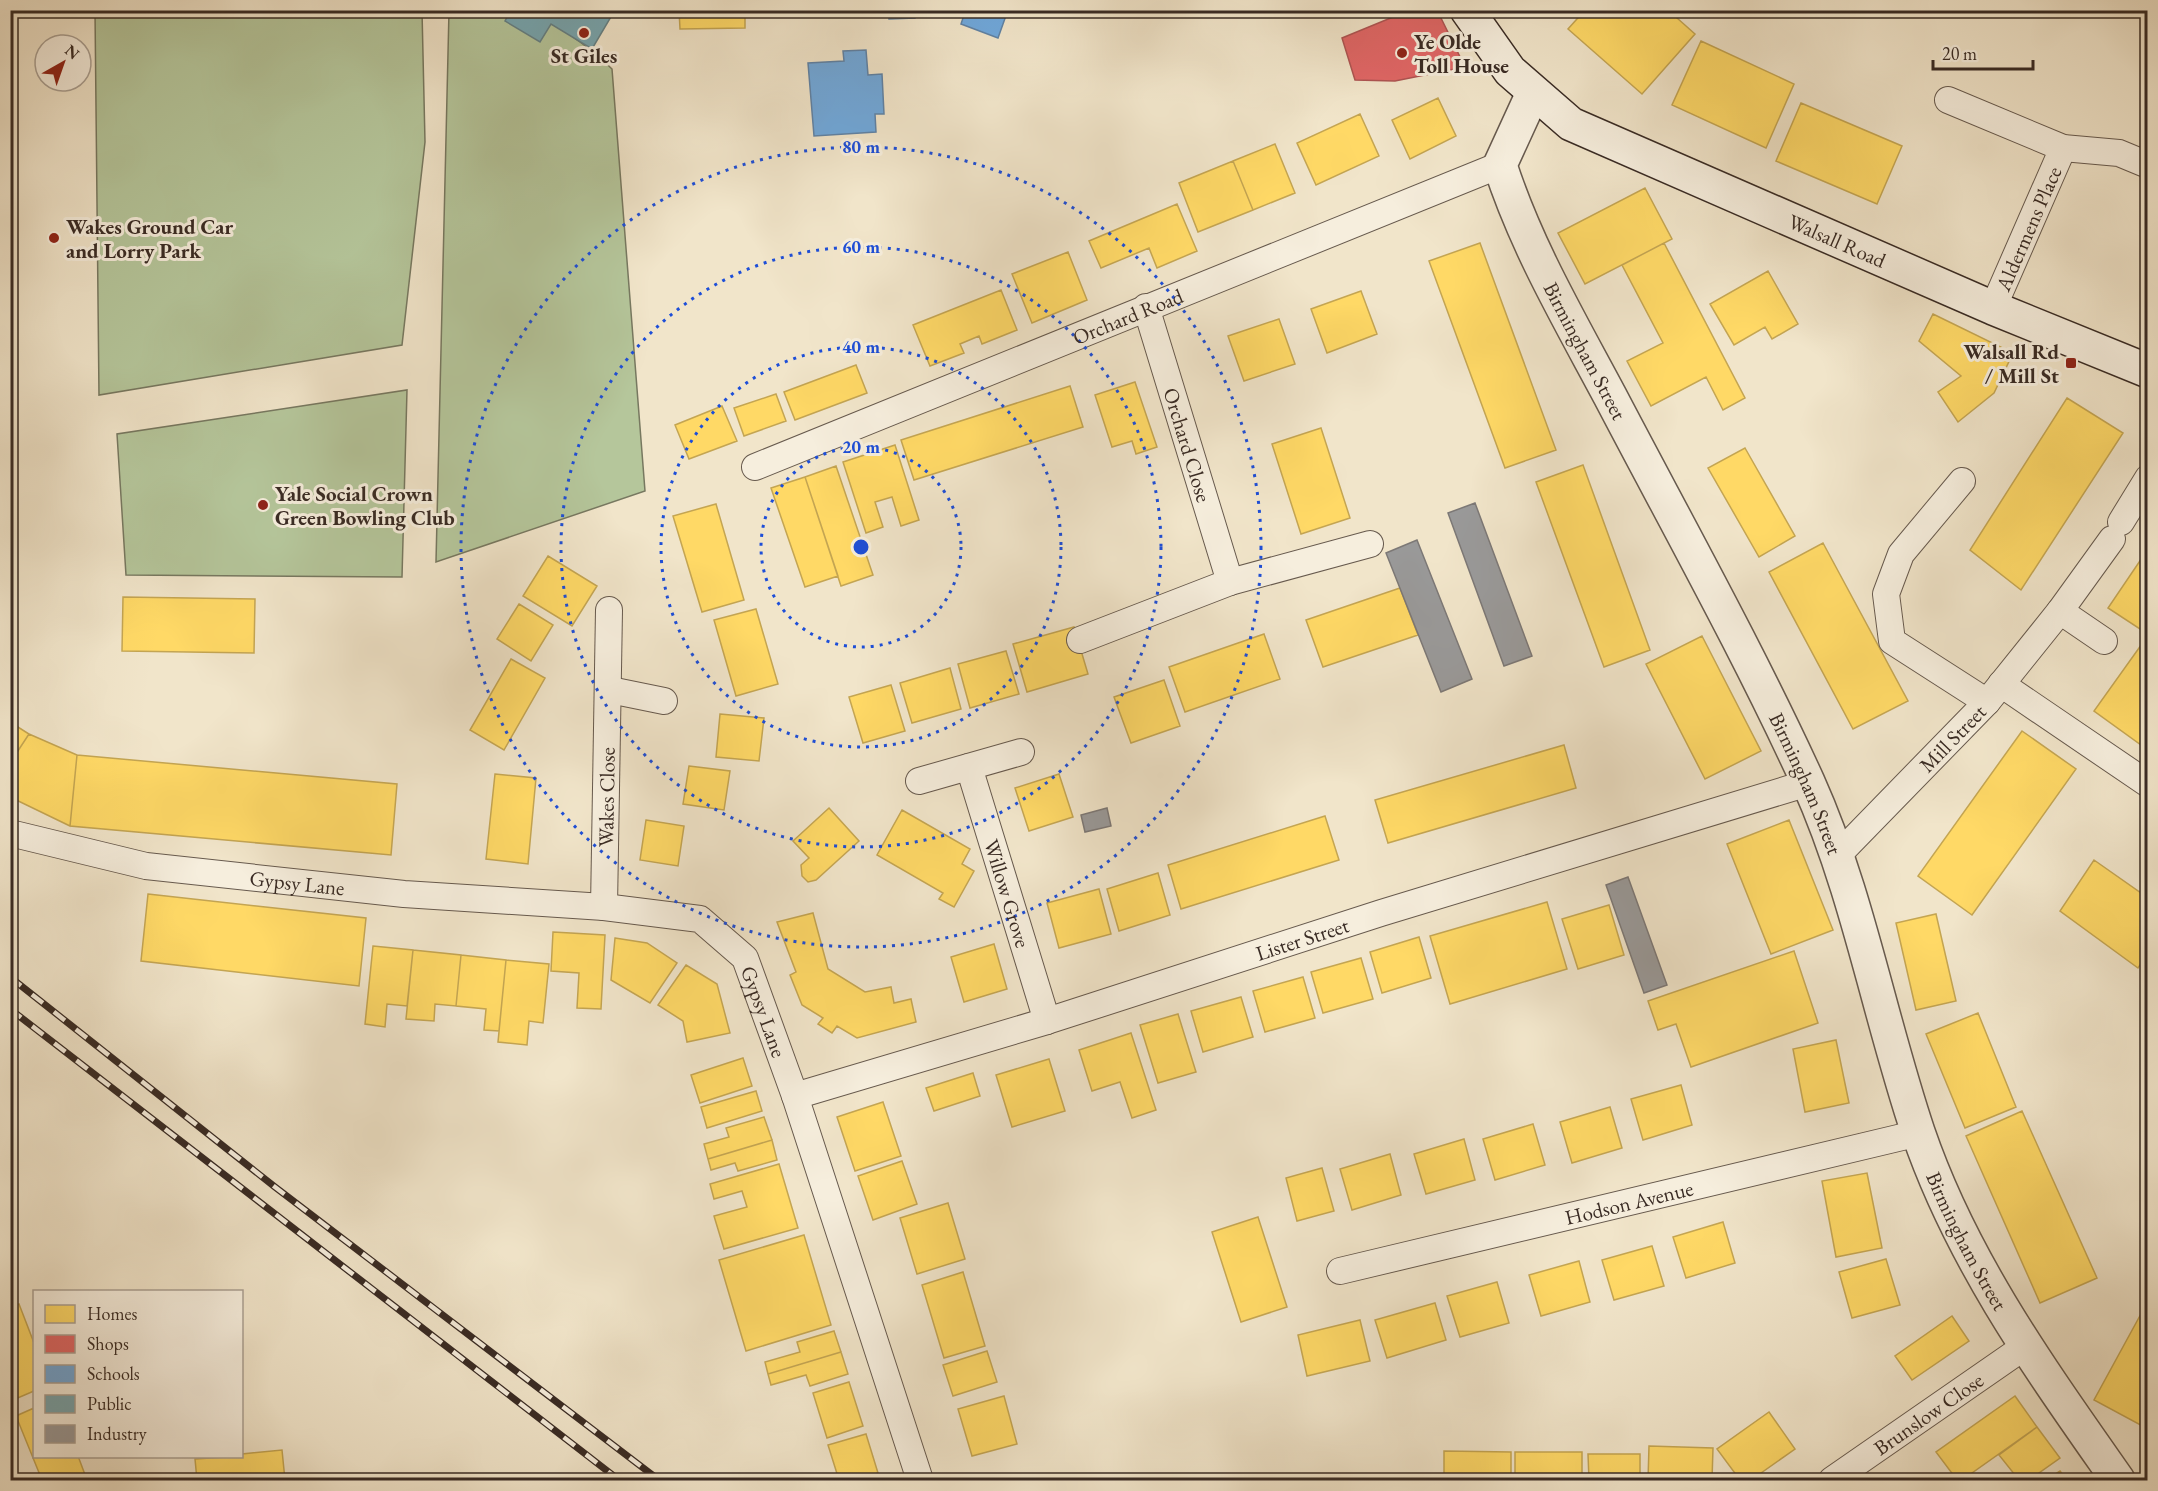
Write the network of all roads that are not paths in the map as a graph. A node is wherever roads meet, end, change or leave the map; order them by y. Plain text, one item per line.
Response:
1 (1477, 14) edge
2 (1533, 93) junction
3 (1948, 100) dead end
4 (2062, 148) junction
5 (1500, 165) junction
6 (2148, 165) edge
7 (1146, 307) junction
8 (1993, 308) junction
9 (2148, 371) edge
10 (755, 467) dead end
11 (2148, 478) edge
12 (1962, 481) dead end
13 (1370, 544) dead end
14 (1230, 582) junction
15 (609, 610) dead end
16 (2060, 611) junction
17 (1080, 640) dead end
18 (2104, 641) dead end
19 (610, 690) junction
20 (1994, 693) junction
21 (664, 701) dead end
22 (1021, 752) dead end
23 (969, 767) junction
24 (920, 781) dead end
25 (1808, 783) junction
26 (2148, 784) edge
27 (10, 833) edge
28 (1837, 856) junction
29 (604, 907) junction
30 (1047, 1021) junction
31 (795, 1096) junction
32 (1919, 1133) junction
33 (1340, 1271) dead end
34 (2024, 1347) junction
35 (920, 1480) edge
36 (1832, 1480) edge
37 (2118, 1480) edge

1 - 2 street, Walsall Road
2 - 5 street
2 - 8 street, Walsall Road
3 - 4 street, Aldermens Place
4 - 6 street, Aldermens Place
4 - 8 street, Aldermens Place
5 - 7 street, Orchard Road
5 - 25 street, Birmingham Street
7 - 10 street, Orchard Road
7 - 14 street, Orchard Close
8 - 9 street, Walsall Road
11 - 16 street, Mill Street
12 - 20 street
13 - 14 street
14 - 17 street
15 - 19 street, Wakes Close
16 - 18 street
16 - 20 street, Mill Street
19 - 21 street
19 - 29 street, Wakes Close
20 - 26 street
20 - 28 street, Mill Street
22 - 23 street
23 - 24 street
23 - 30 street, Willow Grove
25 - 28 street, Birmingham Street
25 - 30 street, Lister Street
27 - 29 street, Gypsy Lane
28 - 32 street, Birmingham Street
29 - 31 street, Gypsy Lane
30 - 31 street, Lister Street
31 - 35 street, Gypsy Lane
32 - 33 street, Hodson Avenue
32 - 34 street, Birmingham Street
34 - 36 street, Brunslow Close
34 - 37 street, Birmingham Street

